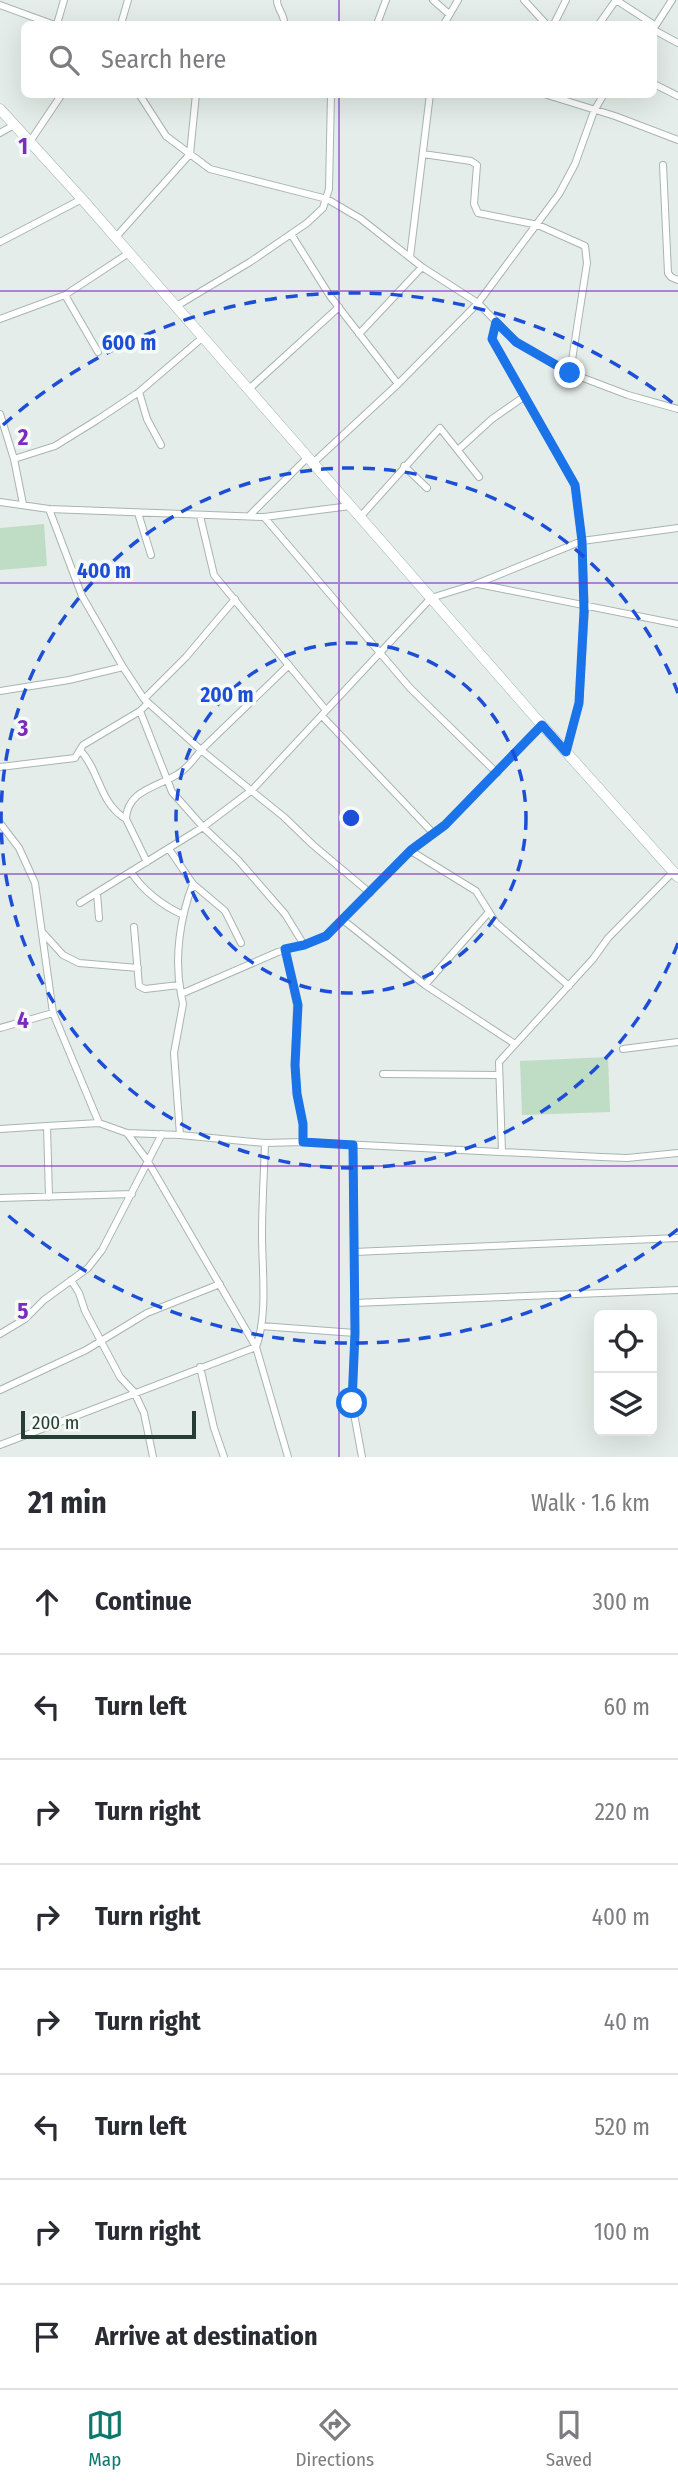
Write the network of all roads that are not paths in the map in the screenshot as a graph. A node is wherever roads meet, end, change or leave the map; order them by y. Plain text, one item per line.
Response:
1 (64, 0) edge
2 (128, 0) edge
3 (277, 0) edge
4 (386, 0) edge
5 (433, 0) edge
6 (458, 0) edge
7 (524, 0) edge
8 (566, 0) edge
9 (616, 0) edge
10 (672, 0) edge
11 (2, 3) edge
12 (449, 14) junction
13 (47, 21) edge
14 (56, 21) edge
15 (122, 21) edge
16 (284, 21) edge
17 (378, 21) edge
18 (446, 21) edge
19 (543, 21) edge
20 (556, 21) edge
21 (601, 21) edge
22 (647, 21) edge
23 (657, 22) edge
24 (657, 28) edge
25 (678, 43) edge
26 (657, 86) edge
27 (678, 96) edge
28 (59, 98) edge
29 (142, 98) edge
30 (196, 98) edge
31 (331, 98) edge
32 (430, 98) edge
33 (556, 98) edge
34 (602, 98) edge
35 (0, 110) edge
36 (594, 111) junction
37 (13, 125) junction
38 (0, 133) edge
39 (678, 140) edge
40 (29, 143) junction
41 (190, 154) junction
42 (424, 154) junction
43 (663, 165) dead end
44 (82, 199) junction
45 (327, 199) junction
46 (538, 225) junction
47 (291, 234) junction
48 (116, 237) junction
49 (0, 242) edge
50 (129, 253) junction
51 (410, 257) junction
52 (422, 267) junction
53 (678, 280) edge
54 (65, 295) junction
55 (478, 303) junction
56 (175, 307) junction
57 (339, 307) junction
58 (0, 319) edge
59 (496, 322) junction
60 (359, 334) junction
61 (202, 338) junction
62 (98, 352) dead end
63 (570, 373) junction
64 (398, 384) junction
65 (248, 390) junction
66 (139, 392) junction
67 (525, 396) junction
68 (678, 410) edge
69 (0, 414) edge
70 (161, 445) dead end
71 (459, 449) junction
72 (14, 459) junction
73 (311, 460) junction
74 (404, 467) junction
75 (480, 477) dead end
76 (427, 488) dead end
77 (0, 502) edge
78 (23, 504) junction
79 (351, 505) junction
80 (49, 509) junction
81 (138, 513) junction
82 (201, 516) junction
83 (249, 516) junction
84 (361, 516) junction
85 (264, 517) junction
86 (678, 528) edge
87 (582, 541) junction
88 (151, 555) dead end
89 (477, 584) junction
90 (431, 598) junction
91 (235, 599) junction
92 (584, 606) junction
93 (678, 624) edge
94 (380, 654) junction
95 (289, 665) junction
96 (123, 667) junction
97 (0, 691) edge
98 (146, 701) junction
99 (140, 710) junction
100 (324, 713) junction
101 (542, 725) junction
102 (80, 750) junction
103 (201, 750) junction
104 (566, 752) junction
105 (0, 767) edge
106 (497, 774) junction
107 (167, 780) junction
108 (252, 790) junction
109 (126, 819) junction
110 (0, 823) edge
111 (203, 827) junction
112 (433, 833) junction
113 (169, 849) junction
114 (411, 850) junction
115 (146, 862) junction
116 (131, 872) junction
117 (676, 875) edge
118 (193, 884) junction
119 (96, 893) junction
120 (370, 893) junction
121 (80, 904) dead end
122 (489, 912) junction
123 (183, 915) junction
124 (99, 918) dead end
125 (343, 919) junction
126 (134, 927) dead end
127 (43, 933) junction
128 (241, 943) dead end
129 (304, 945) junction
130 (285, 949) junction
131 (138, 968) junction
132 (180, 985) junction
133 (425, 985) junction
134 (569, 986) junction
135 (181, 994) junction
136 (53, 1013) junction
137 (0, 1028) edge
138 (678, 1042) edge
139 (515, 1044) junction
140 (623, 1049) dead end
141 (383, 1074) dead end
142 (499, 1075) junction
143 (99, 1123) junction
144 (47, 1126) junction
145 (0, 1129) edge
146 (127, 1133) junction
147 (162, 1134) junction
148 (180, 1135) junction
149 (303, 1142) junction
150 (265, 1143) junction
151 (353, 1145) junction
152 (502, 1152) junction
153 (678, 1153) edge
154 (147, 1160) junction
155 (132, 1194) junction
156 (49, 1197) junction
157 (0, 1198) edge
158 (678, 1238) edge
159 (355, 1251) junction
160 (71, 1280) junction
161 (220, 1284) junction
162 (678, 1290) edge
163 (354, 1303) junction
164 (261, 1326) junction
165 (355, 1333) junction
166 (0, 1334) edge
167 (102, 1339) junction
168 (256, 1347) junction
169 (200, 1367) junction
170 (0, 1390) edge
171 (134, 1392) junction
172 (0, 1444) edge
173 (153, 1457) edge
174 (224, 1457) edge
175 (288, 1457) edge
176 (362, 1457) edge

1 - 14 street
2 - 15 street
3 - 16 street
4 - 17 street
5 - 12 street
6 - 12 street
7 - 19 street
8 - 20 street
9 - 21 street
9 - 22 street
10 - 23 street
11 - 13 street
12 - 18 street
24 - 25 street
26 - 27 street
28 - 40 street
29 - 41 street
30 - 41 street
31 - 45 street
32 - 42 street
33 - 36 street
34 - 36 street
35 - 37 main road
36 - 39 street
36 - 46 street
37 - 38 street
37 - 40 main road
40 - 44 main road
41 - 45 street
41 - 48 street
42 - 46 street
42 - 51 street
43 - 53 street
44 - 48 main road
44 - 49 street
45 - 47 street
45 - 51 street
46 - 55 street
46 - 63 street
47 - 56 street
47 - 57 street
48 - 50 main road
50 - 54 street
50 - 56 main road
51 - 52 street
52 - 55 street
52 - 60 street
54 - 58 street
54 - 62 street
55 - 59 street
55 - 64 street
56 - 61 main road
57 - 60 street
57 - 65 street
59 - 63 street
59 - 67 street
60 - 64 street
61 - 65 main road
61 - 66 street
63 - 68 street
64 - 73 street
65 - 73 main road
66 - 70 street
66 - 72 street
67 - 71 street
67 - 87 street
69 - 72 street
71 - 74 street
71 - 75 street
72 - 78 street
73 - 79 main road
73 - 83 street
74 - 76 street
74 - 84 street
77 - 78 street
78 - 80 street
79 - 84 main road
79 - 85 street
80 - 81 street
80 - 96 street
81 - 82 street
81 - 88 street
82 - 83 street
82 - 91 street
83 - 85 street
84 - 90 main road
85 - 94 street
86 - 87 street
87 - 89 street
87 - 92 street
89 - 90 street
89 - 92 street
90 - 94 street
90 - 101 main road
91 - 95 street
91 - 98 street
92 - 93 street
92 - 104 street
94 - 100 street
94 - 106 street
95 - 100 street
95 - 103 street
96 - 97 street
96 - 98 street
98 - 99 street
98 - 103 street
99 - 102 street
99 - 107 street
100 - 108 street
100 - 112 street
101 - 104 main road
101 - 106 street
102 - 105 street
102 - 109 street
103 - 107 street
103 - 108 street
104 - 117 main road
106 - 112 street
107 - 109 street
107 - 111 street
108 - 111 street
108 - 120 street
109 - 115 street
110 - 127 street
111 - 113 street
111 - 129 street
112 - 114 street
113 - 115 street
113 - 118 street
114 - 120 street
114 - 122 street
115 - 116 street
116 - 119 street
116 - 123 street
117 - 134 street
118 - 123 street
118 - 128 street
119 - 121 street
119 - 124 street
120 - 125 street
122 - 133 street
122 - 134 street
123 - 132 street
125 - 129 street
125 - 133 street
126 - 131 street
127 - 131 street
127 - 136 street
129 - 130 street
130 - 135 street
130 - 149 street
131 - 132 street
132 - 135 street
133 - 139 street
134 - 139 street
135 - 148 street
136 - 137 street
136 - 143 street
138 - 140 street
139 - 142 street
141 - 142 street
142 - 152 street
143 - 144 street
143 - 146 street
144 - 145 street
144 - 156 street
146 - 147 street
146 - 154 street
147 - 148 street
147 - 154 street
148 - 150 street
149 - 150 street
149 - 151 street
150 - 164 street
151 - 152 street
151 - 159 street
152 - 153 street
154 - 155 street
154 - 161 street
155 - 156 street
155 - 160 street
156 - 157 street
158 - 159 street
159 - 163 street
160 - 166 street
160 - 167 street
161 - 167 street
161 - 168 street
162 - 163 street
163 - 165 street
164 - 165 street
164 - 168 street
165 - 176 street
167 - 170 street
167 - 171 street
168 - 169 street
168 - 175 street
169 - 171 street
169 - 174 street
171 - 172 street
171 - 173 street

